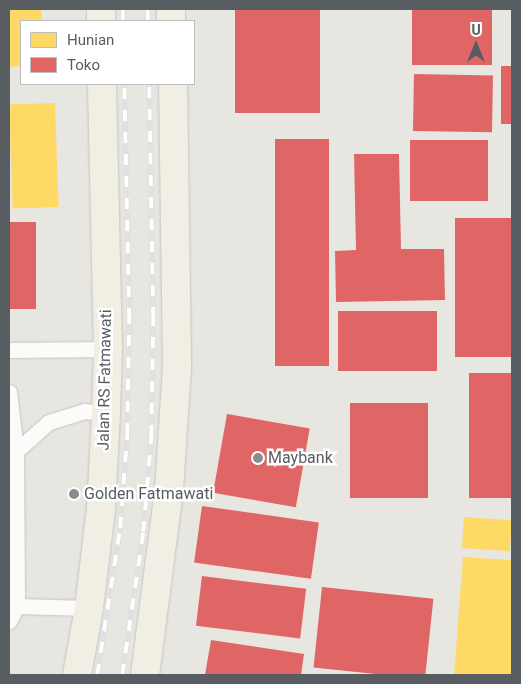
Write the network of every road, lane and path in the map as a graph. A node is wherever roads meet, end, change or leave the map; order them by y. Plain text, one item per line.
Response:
1 (102, 85) edge
2 (173, 85) edge
3 (108, 349) junction
4 (9, 350) edge
5 (9, 392) edge
6 (106, 413) junction
7 (16, 451) junction
8 (16, 606) junction
9 (89, 608) junction
10 (9, 621) edge
11 (76, 675) edge
12 (145, 675) edge

1 - 3 main road, Jalan RS Fatmawati
2 - 12 main road
3 - 4 lane
3 - 6 main road, Jalan RS Fatmawati
5 - 7 lane
6 - 7 lane
6 - 9 main road, Jalan RS Fatmawati
7 - 8 lane
8 - 9 lane
8 - 10 lane
9 - 11 main road, Jalan RS Fatmawati

